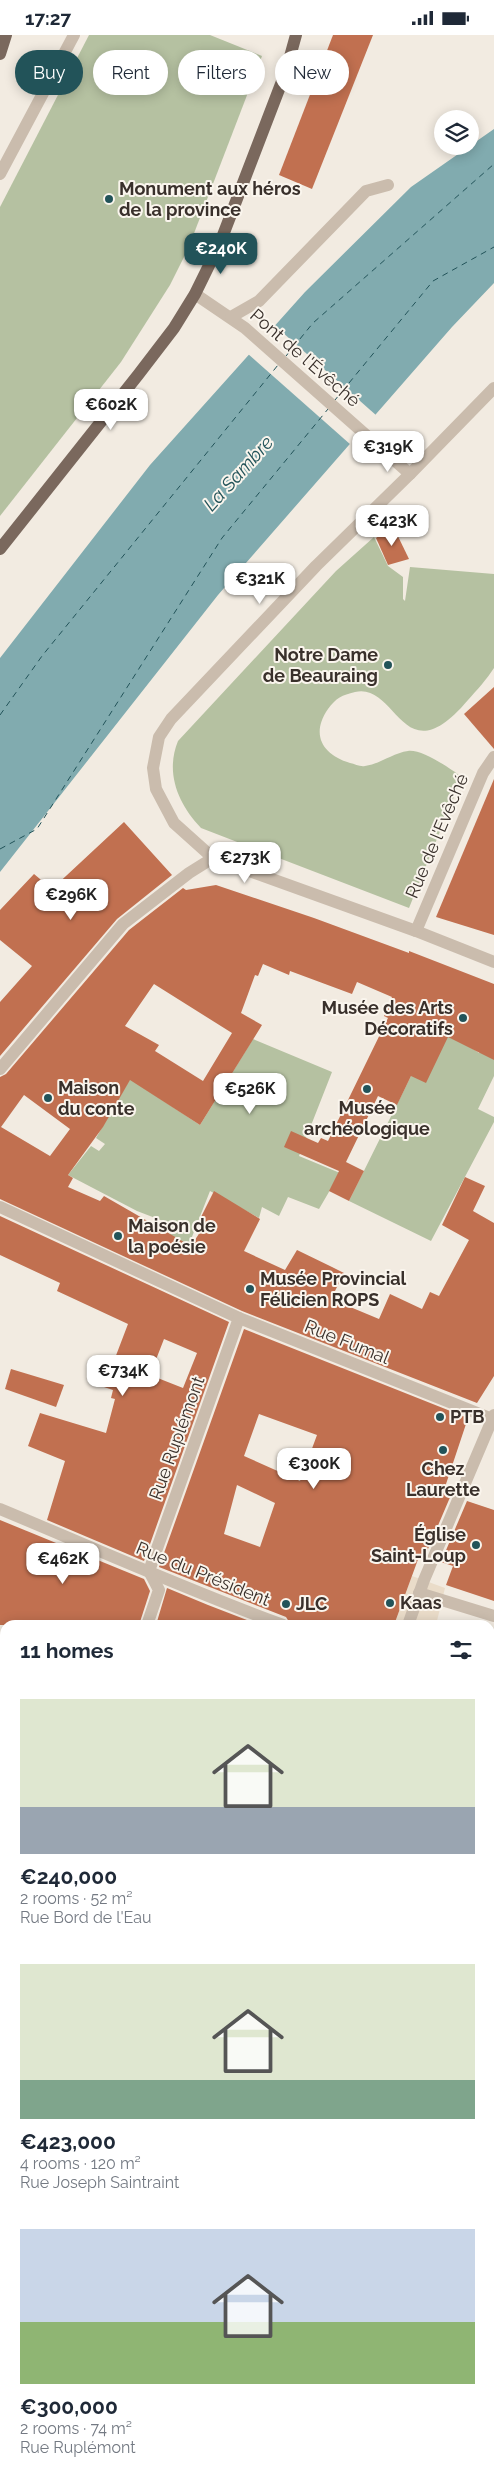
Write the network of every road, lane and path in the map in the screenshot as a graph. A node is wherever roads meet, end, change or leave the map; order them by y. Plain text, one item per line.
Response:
1 (6, 35) edge
2 (74, 35) edge
3 (296, 35) edge
4 (0, 54) edge
5 (0, 174) edge
6 (388, 185) dead end
7 (195, 294) junction
8 (232, 317) junction
9 (494, 388) edge
10 (410, 474) junction
11 (0, 549) edge
12 (494, 757) edge
13 (213, 858) junction
14 (416, 931) junction
15 (494, 962) edge
16 (0, 1069) edge
17 (0, 1207) edge
18 (239, 1318) junction
19 (493, 1417) edge
20 (0, 1509) edge
21 (149, 1571) junction
22 (419, 1593) junction
23 (494, 1616) edge
24 (150, 1620) edge
25 (270, 1620) edge
26 (410, 1620) edge

1 - 4 main road
2 - 5 street
3 - 7 main road
6 - 8 street
7 - 8 street, Pont de l'Évêché
7 - 11 main road
8 - 10 street, Pont de l'Évêché
9 - 10 street
10 - 13 street
12 - 14 street, Rue de l'Evêché
13 - 14 street
13 - 16 street
14 - 15 street
17 - 18 street, Rue Fumal
18 - 19 street, Rue Fumal
18 - 21 street, Rue Ruplémont
19 - 22 street
20 - 21 street, Rue du Président
21 - 24 street
21 - 25 street, Rue du Président
22 - 23 street
22 - 26 street

